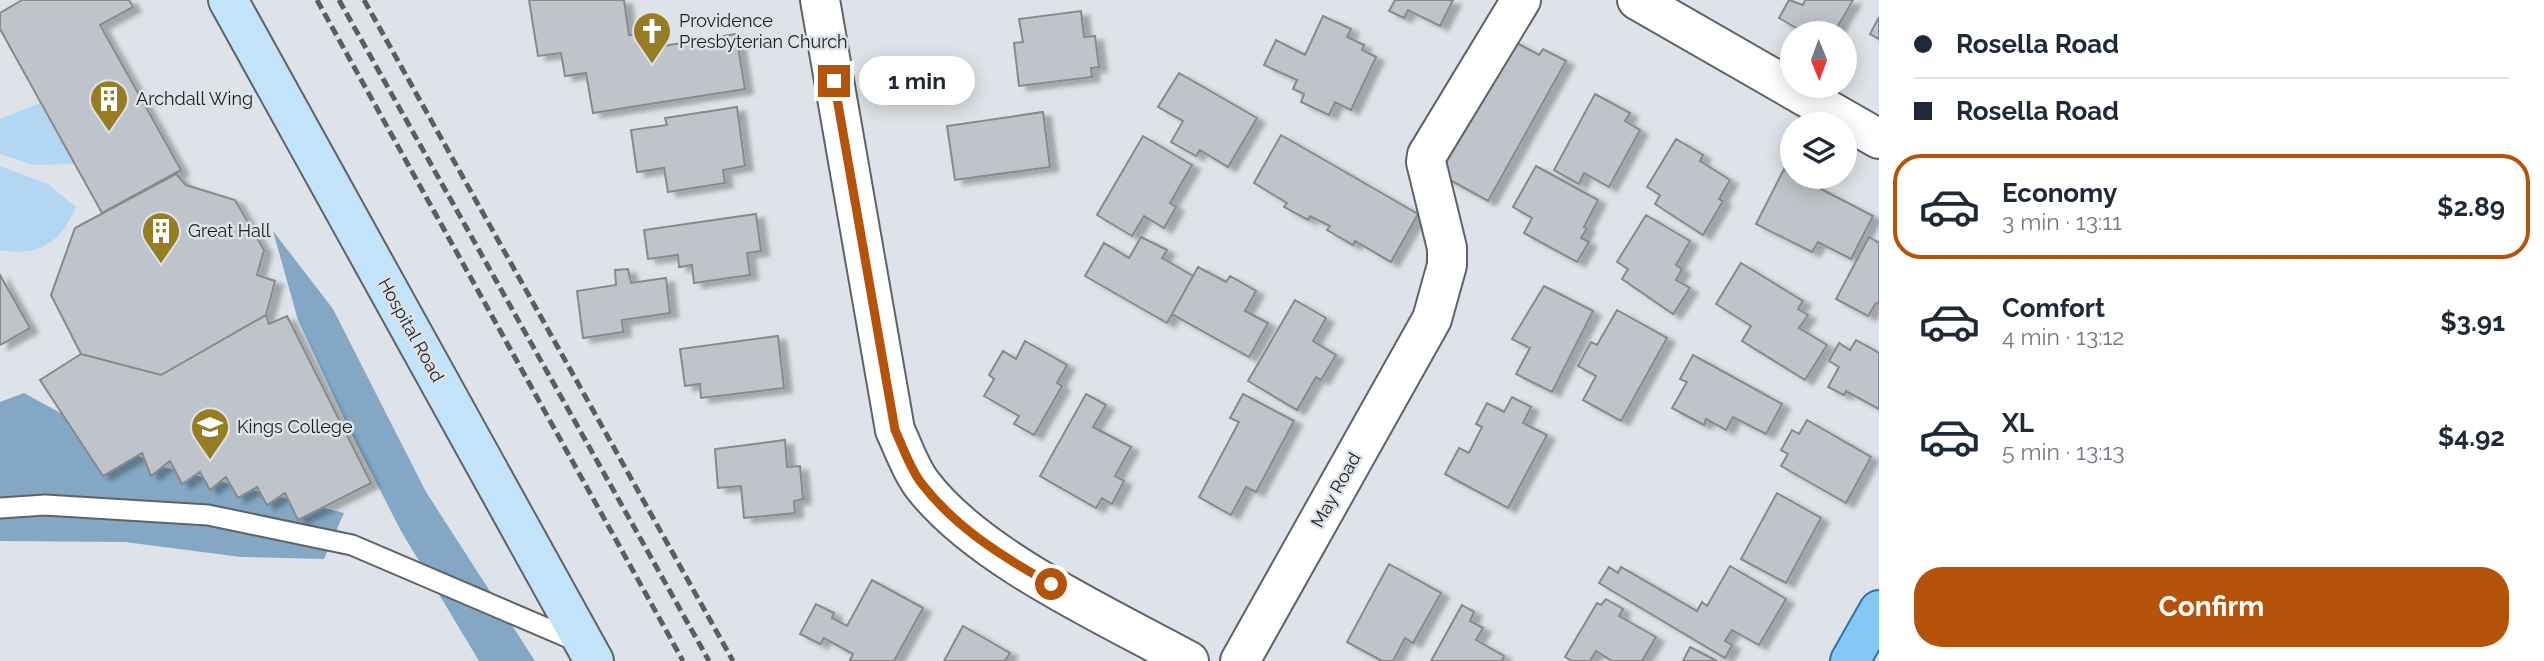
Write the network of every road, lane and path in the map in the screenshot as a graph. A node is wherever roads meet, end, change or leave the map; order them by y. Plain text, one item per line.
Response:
1 (228, 0) edge
2 (820, 0) edge
3 (1521, 0) edge
4 (1637, 0) edge
5 (1879, 139) edge
6 (0, 508) edge
7 (1879, 610) edge
8 (589, 653) edge
9 (1189, 661) edge
10 (1240, 661) edge
11 (1850, 661) edge

1 - 8 main road, Hospital Road
2 - 9 street
3 - 10 street, May Road
4 - 5 street
6 - 8 lane
7 - 11 main road

